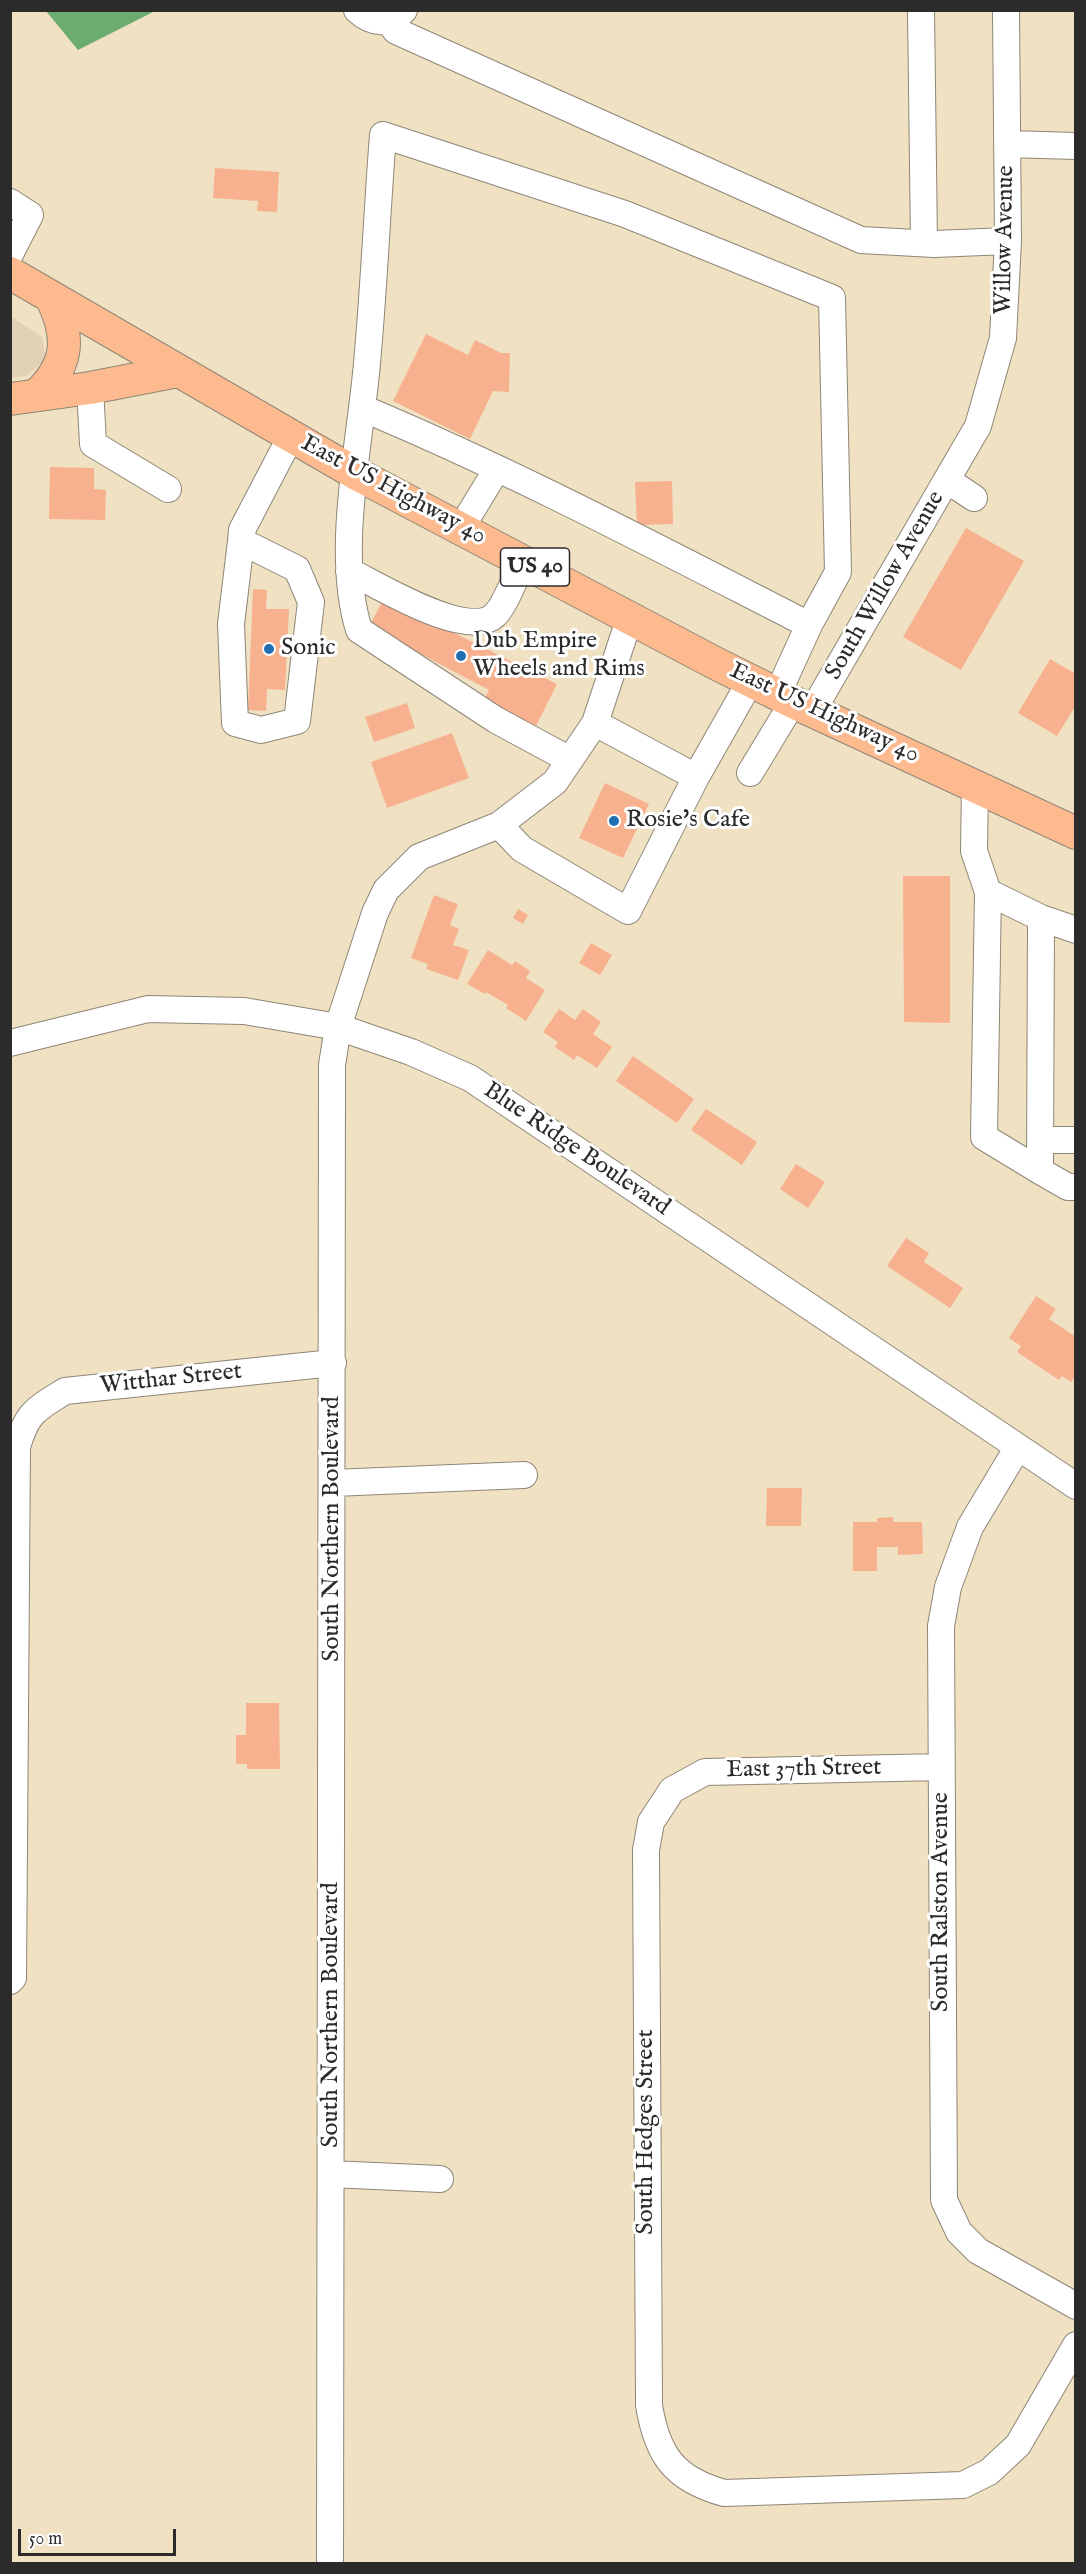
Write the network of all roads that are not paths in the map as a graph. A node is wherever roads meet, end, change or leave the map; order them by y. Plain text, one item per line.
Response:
1 (357, 10) edge
2 (921, 10) edge
3 (1006, 10) edge
4 (396, 16) edge
5 (1008, 144) junction
6 (1076, 146) edge
7 (10, 202) edge
8 (1008, 241) junction
9 (924, 243) junction
10 (10, 254) edge
11 (10, 273) edge
12 (51, 297) junction
13 (178, 371) junction
14 (90, 388) junction
15 (23, 397) edge
16 (362, 408) junction
17 (291, 436) junction
18 (497, 470) junction
19 (953, 471) junction
20 (355, 473) junction
21 (168, 489) dead end
22 (974, 498) dead end
23 (460, 528) junction
24 (241, 541) junction
25 (523, 561) junction
26 (349, 571) junction
27 (630, 617) junction
28 (809, 625) junction
29 (784, 696) junction
30 (595, 723) junction
31 (570, 760) junction
32 (750, 773) dead end
33 (696, 777) junction
34 (975, 786) junction
35 (499, 825) junction
36 (1076, 833) edge
37 (988, 892) junction
38 (1041, 918) junction
39 (1076, 930) edge
40 (338, 1027) junction
41 (10, 1043) edge
42 (1040, 1140) junction
43 (1076, 1140) edge
44 (1040, 1171) junction
45 (1076, 1187) edge
46 (333, 1363) junction
47 (1018, 1447) junction
48 (524, 1475) dead end
49 (333, 1483) junction
50 (1076, 1486) edge
51 (941, 1767) junction
52 (672, 1790) joint
53 (10, 1981) edge
54 (331, 2174) junction
55 (440, 2179) dead end
56 (1076, 2306) edge
57 (1076, 2344) edge
58 (330, 2564) edge

1 - 4 street
2 - 9 street
3 - 5 street, Willow Avenue
4 - 9 street
5 - 6 street
5 - 8 street, Willow Avenue
7 - 10 street
8 - 9 street
8 - 19 street, Willow Avenue
11 - 12 main road, East US Highway 40 / US 40
12 - 13 main road, East US Highway 40 / US 40
12 - 15 main road
13 - 14 main road
13 - 17 main road, East US Highway 40 / US 40
14 - 15 main road
14 - 21 street
16 - 18 street
16 - 20 street
16 - 28 street
17 - 20 main road, East US Highway 40 / US 40
17 - 24 street
18 - 23 street
18 - 28 street
19 - 22 street
19 - 29 street, South Willow Avenue
20 - 23 main road, East US Highway 40 / US 40
20 - 26 street
23 - 25 main road, East US Highway 40 / US 40
24 - 24 street
25 - 26 street
25 - 27 main road, East US Highway 40 / US 40
26 - 31 street
27 - 29 main road, East US Highway 40 / US 40
27 - 30 street, South Northern Boulevard
28 - 29 street
29 - 32 street
29 - 33 street
29 - 34 main road, East US Highway 40 / US 40
30 - 31 street, South Northern Boulevard
30 - 33 street
31 - 35 street, South Northern Boulevard
33 - 35 street
34 - 36 main road, East US Highway 40 / US 40
34 - 37 street
35 - 40 street, South Northern Boulevard
37 - 38 street
37 - 44 street
38 - 39 street
38 - 42 street
40 - 41 street, Blue Ridge Boulevard
40 - 46 street, South Northern Boulevard
40 - 47 street, Blue Ridge Boulevard
42 - 43 street
42 - 44 street
44 - 45 street
46 - 49 street, South Northern Boulevard
46 - 53 street, Witthar Street
47 - 50 street, Blue Ridge Boulevard
47 - 51 street, South Ralston Avenue
48 - 49 street
49 - 54 street, South Northern Boulevard
51 - 52 street, East 37th Street
51 - 56 street, South Ralston Avenue
52 - 57 street, South Hedges Street
54 - 55 street
54 - 58 street, South Northern Boulevard

